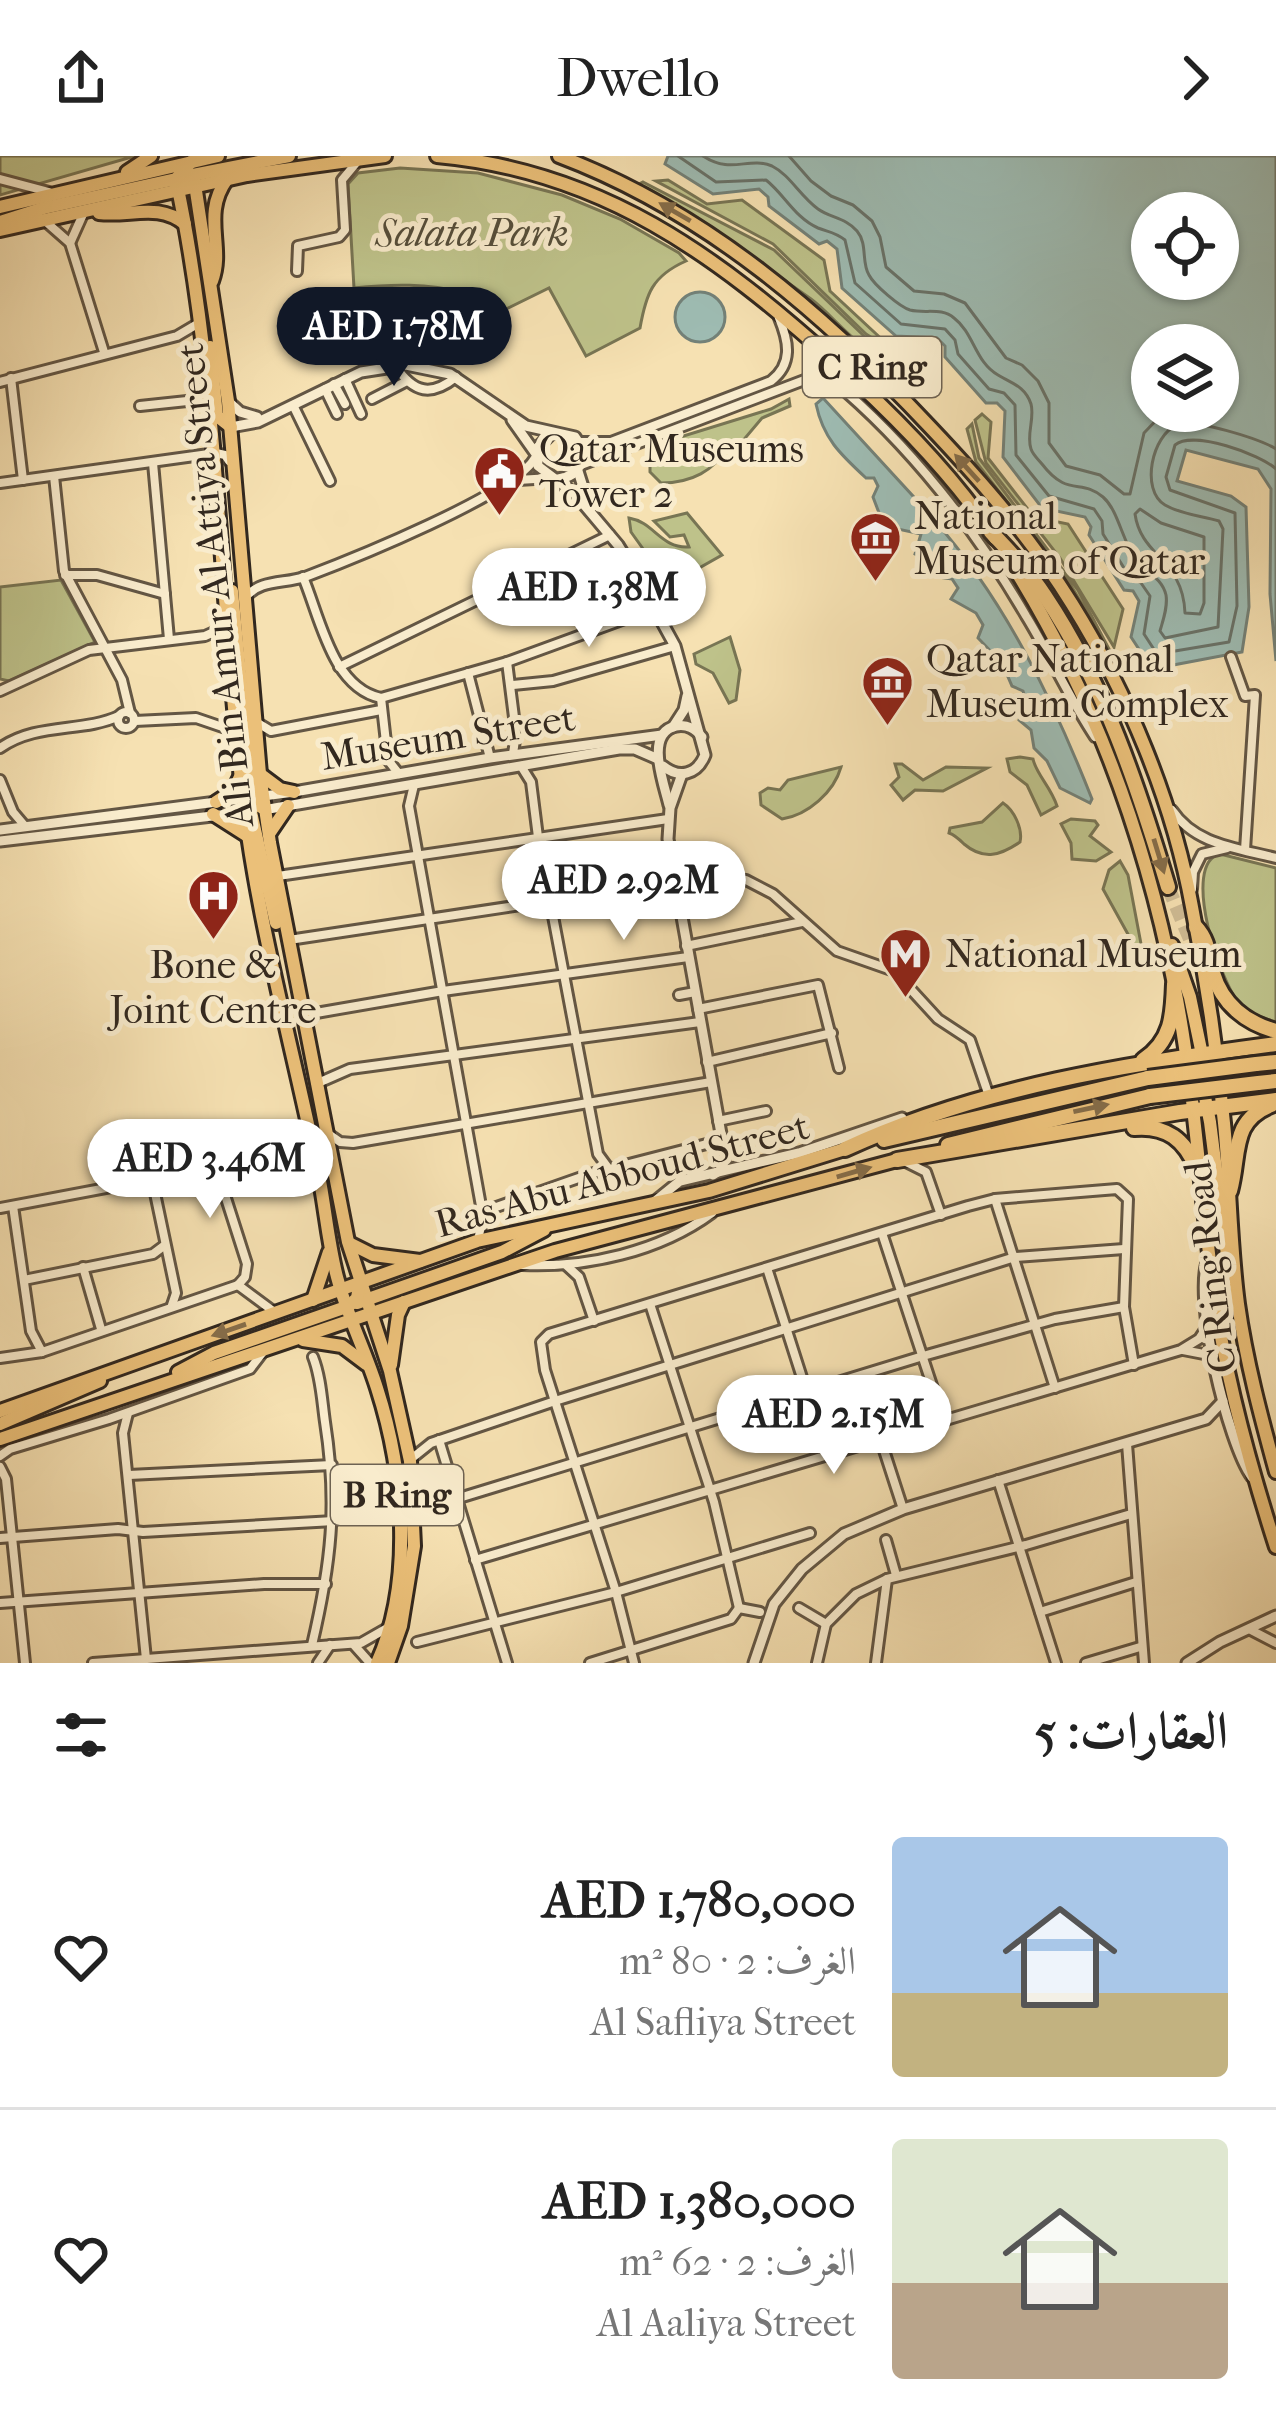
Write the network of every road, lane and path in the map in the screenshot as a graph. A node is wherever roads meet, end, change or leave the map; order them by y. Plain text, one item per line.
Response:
1 (151, 156) edge
2 (218, 156) edge
3 (289, 156) edge
4 (385, 156) edge
5 (437, 156) edge
6 (559, 156) edge
7 (363, 158) edge
8 (321, 162) junction
9 (184, 170) edge
10 (116, 178) junction
11 (0, 179) edge
12 (227, 179) junction
13 (343, 180) junction
14 (51, 193) junction
15 (0, 207) edge
16 (88, 211) junction
17 (44, 220) junction
18 (185, 224) junction
19 (0, 226) edge
20 (70, 243) junction
21 (297, 271) dead end
22 (212, 281) junction
23 (198, 300) junction
24 (776, 310) junction
25 (200, 322) junction
26 (176, 336) junction
27 (202, 346) junction
28 (104, 352) junction
29 (395, 366) junction
30 (455, 377) junction
31 (11, 379) junction
32 (407, 381) junction
33 (0, 382) edge
34 (335, 383) junction
35 (372, 398) dead end
36 (206, 399) junction
37 (228, 400) junction
38 (496, 403) junction
39 (345, 404) dead end
40 (293, 405) junction
41 (140, 406) dead end
42 (337, 414) dead end
43 (362, 414) dead end
44 (258, 420) junction
45 (229, 425) junction
46 (552, 433) junction
47 (578, 442) junction
48 (232, 443) junction
49 (211, 447) junction
50 (536, 456) junction
51 (187, 460) junction
52 (153, 464) junction
53 (580, 467) junction
54 (214, 472) junction
55 (54, 476) junction
56 (555, 479) junction
57 (23, 480) junction
58 (233, 480) junction
59 (511, 481) junction
60 (330, 482) dead end
61 (0, 483) edge
62 (597, 521) junction
63 (991, 532) junction
64 (610, 535) junction
65 (222, 567) junction
66 (243, 573) junction
67 (65, 575) junction
68 (303, 578) junction
69 (266, 584) junction
70 (165, 594) junction
71 (245, 598) junction
72 (655, 608) junction
73 (228, 625) junction
74 (205, 636) junction
75 (169, 639) junction
76 (105, 646) junction
77 (230, 646) junction
78 (675, 646) junction
79 (1232, 657) dead end
80 (507, 662) junction
81 (339, 667) junction
82 (468, 673) junction
83 (513, 685) junction
84 (688, 690) junction
85 (0, 691) edge
86 (380, 698) junction
87 (236, 710) junction
88 (381, 710) junction
89 (125, 718) junction
90 (213, 722) junction
91 (256, 722) junction
92 (673, 727) junction
93 (238, 733) junction
94 (662, 735) junction
95 (702, 737) junction
96 (0, 738) edge
97 (15, 739) junction
98 (0, 748) edge
99 (512, 755) junction
100 (490, 758) junction
101 (660, 763) junction
102 (1112, 763) junction
103 (520, 766) junction
104 (241, 770) junction
105 (260, 774) junction
106 (399, 774) junction
107 (682, 774) junction
108 (0, 780) edge
109 (414, 785) junction
110 (1160, 789) junction
111 (291, 799) junction
112 (254, 804) junction
113 (215, 808) junction
114 (13, 812) junction
115 (669, 813) junction
116 (24, 825) junction
117 (4, 829) edge
118 (269, 835) junction
119 (538, 837) junction
120 (249, 838) junction
121 (0, 841) edge
122 (1240, 848) junction
123 (419, 856) junction
124 (1276, 858) edge
125 (277, 877) junction
126 (674, 882) junction
127 (1168, 887) tunnel mouth
128 (549, 899) junction
129 (1192, 902) junction
130 (1159, 916) junction
131 (430, 917) junction
132 (802, 922) junction
133 (1196, 927) junction
134 (287, 940) junction
135 (687, 952) junction
136 (292, 964) junction
137 (565, 973) junction
138 (1174, 984) junction
139 (442, 991) junction
140 (695, 992) junction
141 (679, 995) dead end
142 (699, 1016) junction
143 (305, 1027) junction
144 (1276, 1031) edge
145 (832, 1033) junction
146 (577, 1040) junction
147 (1276, 1044) edge
148 (1201, 1054) junction
149 (454, 1056) junction
150 (707, 1062) junction
151 (1276, 1062) edge
152 (839, 1068) dead end
153 (1122, 1069) junction
154 (1276, 1081) edge
155 (711, 1082) junction
156 (317, 1084) junction
157 (983, 1101) junction
158 (589, 1102) junction
159 (1276, 1102) edge
160 (1207, 1108) junction
161 (766, 1111) dead end
162 (718, 1121) junction
163 (466, 1124) junction
164 (326, 1130) junction
165 (310, 1138) junction
166 (1022, 1139) junction
167 (722, 1140) junction
168 (845, 1149) junction
169 (297, 1152) junction
170 (725, 1156) junction
171 (897, 1160) junction
172 (317, 1162) junction
173 (216, 1167) junction
174 (745, 1167) junction
175 (609, 1169) junction
176 (1197, 1169) junction
177 (713, 1175) junction
178 (152, 1179) junction
179 (1230, 1191) junction
180 (995, 1199) junction
181 (654, 1202) junction
182 (14, 1206) junction
183 (0, 1208) edge
184 (717, 1210) junction
185 (482, 1215) junction
186 (941, 1215) junction
187 (550, 1226) junction
188 (882, 1233) junction
189 (501, 1234) junction
190 (477, 1241) junction
191 (348, 1242) junction
192 (165, 1245) junction
193 (329, 1245) junction
194 (1124, 1249) junction
195 (1015, 1257) junction
196 (1210, 1257) junction
197 (425, 1262) junction
198 (586, 1262) junction
199 (514, 1264) junction
200 (566, 1265) junction
201 (83, 1267) junction
202 (767, 1268) junction
203 (579, 1277) junction
204 (1235, 1278) junction
205 (23, 1280) junction
206 (359, 1284) junction
207 (238, 1285) junction
208 (341, 1290) junction
209 (903, 1292) junction
210 (313, 1300) junction
211 (404, 1302) junction
212 (650, 1304) junction
213 (172, 1306) junction
214 (367, 1307) junction
215 (1124, 1307) junction
216 (280, 1313) junction
217 (349, 1314) junction
218 (594, 1321) junction
219 (1037, 1324) junction
220 (1208, 1324) junction
221 (786, 1327) junction
222 (100, 1329) junction
223 (296, 1340) junction
224 (264, 1350) junction
225 (1181, 1350) junction
226 (42, 1352) junction
227 (923, 1356) junction
228 (1214, 1356) junction
229 (0, 1358) edge
230 (313, 1358) dead end
231 (127, 1365) junction
232 (1134, 1365) junction
233 (669, 1366) junction
234 (390, 1371) junction
235 (372, 1372) junction
236 (152, 1387) junction
237 (1055, 1388) junction
238 (806, 1391) junction
239 (555, 1401) junction
240 (1223, 1401) junction
241 (0, 1411) edge
242 (128, 1413) junction
243 (110, 1419) junction
244 (1206, 1419) junction
245 (944, 1422) junction
246 (0, 1424) edge
247 (1229, 1426) junction
248 (689, 1428) junction
249 (123, 1433) junction
250 (405, 1433) junction
251 (0, 1439) edge
252 (435, 1441) junction
253 (881, 1441) junction
254 (1126, 1444) junction
255 (0, 1456) edge
256 (827, 1456) junction
257 (410, 1461) junction
258 (575, 1463) junction
259 (332, 1465) junction
260 (0, 1467) edge
261 (1276, 1472) edge
262 (129, 1475) junction
263 (998, 1480) junction
264 (1257, 1482) junction
265 (710, 1491) junction
266 (459, 1498) junction
267 (903, 1509) junction
268 (1131, 1514) junction
269 (334, 1521) junction
270 (596, 1526) junction
271 (134, 1530) junction
272 (810, 1533) dead end
273 (13, 1537) junction
274 (0, 1538) edge
275 (886, 1540) dead end
276 (1276, 1546) edge
277 (1019, 1547) junction
278 (730, 1558) junction
279 (475, 1561) junction
280 (891, 1577) junction
281 (1136, 1582) junction
282 (326, 1584) junction
283 (616, 1592) junction
284 (140, 1594) junction
285 (18, 1602) junction
286 (0, 1604) edge
287 (799, 1608) dead end
288 (740, 1609) junction
289 (760, 1612) dead end
290 (1040, 1612) junction
291 (1275, 1617) edge
292 (495, 1623) junction
293 (826, 1624) junction
294 (390, 1626) junction
295 (1249, 1629) junction
296 (417, 1642) dead end
297 (331, 1643) junction
298 (1276, 1643) edge
299 (352, 1644) junction
300 (312, 1645) junction
301 (1140, 1647) junction
302 (245, 1651) junction
303 (631, 1651) junction
304 (146, 1659) junction
305 (186, 1659) edge
306 (127, 1662) edge
307 (25, 1663) edge
308 (93, 1663) edge
309 (247, 1663) edge
310 (318, 1663) edge
311 (374, 1663) edge
312 (388, 1663) edge
313 (507, 1663) edge
314 (590, 1663) edge
315 (634, 1663) edge
316 (754, 1663) edge
317 (817, 1663) edge
318 (876, 1663) edge
319 (1056, 1663) edge
320 (1086, 1663) edge
321 (1144, 1663) edge
322 (1187, 1663) edge

1 - 10 main road
2 - 9 main road
3 - 9 main road
4 - 7 main road
5 - 24 main road, C Ring
110 -> 6 main road, C Ring
7 - 8 main road
7 - 13 street
8 - 12 main road
8 - 13 street
9 - 10 main road
9 - 12 main road
9 - 16 main road
9 - 18 main road, Ali Bin Amur Al Attiya Street
9 - 19 main road
9 - 22 main road, Ali Bin Amur Al Attiya Street
10 - 14 main road
11 - 14 street
12 - 22 main road
13 - 21 street
14 - 15 main road
16 - 17 main road
16 - 18 main road
16 - 20 street
17 - 19 main road
17 - 20 street
18 - 23 main road, Ali Bin Amur Al Attiya Street
20 - 28 street
22 - 37 main road, Ali Bin Amur Al Attiya Street
23 - 25 main road, Ali Bin Amur Al Attiya Street
23 - 45 main road
24 - 47 street
24 - 63 main road, C Ring
25 - 26 street
25 - 27 main road, Ali Bin Amur Al Attiya Street
26 - 27 street
26 - 28 street
27 - 36 main road, Ali Bin Amur Al Attiya Street
28 - 31 street
29 - 30 street
29 - 32 street
29 - 34 street
30 - 32 street
30 - 38 street
31 - 33 street
31 - 57 street
32 - 35 street
34 - 39 street
34 - 40 street
34 - 42 street
34 - 43 street
36 - 41 street
36 - 49 main road, Ali Bin Amur Al Attiya Street
37 - 44 street
37 - 45 main road, Ali Bin Amur Al Attiya Street
38 - 46 street
38 - 50 street
40 - 44 street
40 - 60 street
44 - 45 street
44 - 48 street
45 - 48 main road, Ali Bin Amur Al Attiya Street
45 - 49 street
46 - 47 street
46 - 50 street
47 - 53 street
48 - 58 main road, Ali Bin Amur Al Attiya Street
49 - 51 street
49 - 54 main road, Ali Bin Amur Al Attiya Street
49 - 58 street
50 - 56 street
50 - 59 street
51 - 52 street
51 - 54 street
52 - 55 street
52 - 70 street
53 - 56 street
53 - 62 street
53 - 102 street
54 - 65 main road, Ali Bin Amur Al Attiya Street
55 - 57 street
55 - 67 street
56 - 59 street
56 - 62 street
57 - 61 street
58 - 66 main road, Ali Bin Amur Al Attiya Street
59 - 68 street
62 - 64 street
63 - 102 main road, C Ring
63 -> 127 highway
64 - 72 street
64 - 81 street
65 - 73 main road, Ali Bin Amur Al Attiya Street
65 - 112 main road
66 - 69 street
66 - 71 main road, Ali Bin Amur Al Attiya Street
67 - 70 street
67 - 76 street
68 - 69 street
68 - 81 street
69 - 71 street
70 - 75 street
71 - 91 main road, Ali Bin Amur Al Attiya Street
72 - 78 street
72 - 80 street
73 - 74 street
73 - 77 main road, Ali Bin Amur Al Attiya Street
74 - 75 street
74 - 77 street
75 - 76 street
76 - 85 street
76 - 89 street
77 - 87 main road, Ali Bin Amur Al Attiya Street
78 - 83 street
78 - 84 street
79 - 122 street
80 - 82 street
80 - 83 street
81 - 86 street
82 - 86 street
82 - 100 street
83 - 99 street
84 - 92 street
84 - 95 street
86 - 88 street
87 - 90 street
87 - 93 main road, Ali Bin Amur Al Attiya Street
88 - 91 street
88 - 106 street
89 - 90 street
89 - 97 street
90 - 93 street
91 - 105 main road, Ali Bin Amur Al Attiya Street
92 - 94 street
92 - 95 street
93 - 104 main road, Ali Bin Amur Al Attiya Street
94 - 99 street, Museum Street
94 - 101 street
95 - 107 street
96 - 97 street
97 - 98 street
99 - 100 street, Museum Street
100 - 106 street, Museum Street
101 - 103 street, Museum Street
101 - 107 street
101 - 115 street
102 - 130 main road, C Ring
103 - 109 street, Museum Street
103 - 119 street
104 - 112 main road, Ali Bin Amur Al Attiya Street
104 - 113 main road
105 - 111 main road
105 - 112 main road, Ali Bin Amur Al Attiya Street
106 - 111 street, Museum Street
107 - 115 street
108 - 114 street
109 - 111 street, Museum Street
109 - 123 street
110 - 122 street
110 - 129 main road, C Ring
111 - 112 street, Museum Street
111 - 118 main road
112 - 113 street, Museum Street
112 - 118 main road, Ali Bin Amur Al Attiya Street
112 - 120 main road, Ali Bin Amur Al Attiya Street
112 - 136 main road
113 - 116 street
113 - 120 main road
113 - 121 street
114 - 116 street
114 - 117 street
115 - 119 street
115 - 126 street
116 - 117 street
118 - 125 main road, Ali Bin Amur Al Attiya Street
119 - 123 street
119 - 128 street
120 - 165 main road, Ali Bin Amur Al Attiya Street
122 - 124 street
122 - 129 street
123 - 125 street
123 - 131 street
125 - 134 main road, Ali Bin Amur Al Attiya Street
126 - 128 street
126 - 132 street
126 - 135 street
128 - 131 street
128 - 137 street
129 - 133 main road, C Ring
130 - 138 main road, C Ring
130 - 148 main road
131 - 134 street
131 - 139 street
132 - 135 street
132 - 157 street
133 - 144 highway
133 - 148 main road, C Ring
134 - 136 main road, Ali Bin Amur Al Attiya Street
135 - 137 street
135 - 140 street
136 - 143 main road, Ali Bin Amur Al Attiya Street
137 - 139 street
137 - 146 street
138 - 148 main road, C Ring
138 - 153 highway
139 - 143 street
139 - 149 street
140 - 141 street
140 - 142 street
142 - 145 street
142 - 146 street
142 - 150 street
143 - 156 main road, Ali Bin Amur Al Attiya Street
145 - 150 street
145 - 152 street
146 - 149 street
146 - 158 street
147 - 148 highway
148 - 153 highway
148 - 160 main road, C Ring Road / C Ring
148 - 160 main road, C Ring Road / C Ring
149 - 156 street
149 - 163 street
150 - 155 street
151 - 168 highway, Ras Abu Abboud Street, bridge
153 - 157 highway
171 -> 154 highway, Ras Abu Abboud Street, bridge
155 - 158 street
155 - 162 street
156 - 164 main road, Ali Bin Amur Al Attiya Street
157 - 168 highway
157 - 174 street, Ras Abu Abboud Street
158 - 163 street
158 - 175 street
159 - 160 highway
159 - 179 highway
160 - 166 highway
160 - 176 main road, C Ring Road / C Ring
160 - 179 main road, C Ring Road / C Ring
160 - 204 main road
161 - 162 street
162 - 167 street
163 - 164 street
163 - 185 street
164 - 191 main road, Ali Bin Amur Al Attiya Street
165 - 169 street
165 - 172 main road, Ali Bin Amur Al Attiya Street
166 - 171 highway
166 - 176 highway
167 - 170 street
167 - 175 street
168 - 181 main road, Ras Abu Abboud Street
169 - 172 street
169 - 173 street
170 - 174 street
170 - 177 street
184 -> 171 main road, Ras Abu Abboud Street
171 - 186 street
172 - 193 main road, Ali Bin Amur Al Attiya Street
173 - 178 street
173 - 207 street
174 - 177 street, Ras Abu Abboud Street
175 - 185 street
176 - 196 main road, C Ring Road / C Ring
177 - 181 street, Ras Abu Abboud Street
178 - 182 street
178 - 192 street
179 - 204 main road, C Ring Road / C Ring
180 - 186 street
180 - 194 street
180 - 195 street
181 - 187 main road, Ras Abu Abboud Street
182 - 183 street
182 - 205 street
184 - 198 street, Ras Abu Abboud Street
184 - 199 main road, Ras Abu Abboud Street
185 - 189 street
185 - 190 street
186 - 188 street
187 - 189 main road, Ras Abu Abboud Street
187 - 214 main road
188 - 202 street
188 - 209 street
189 - 190 main road, Ras Abu Abboud Street
190 - 197 main road, Ras Abu Abboud Street
191 - 197 main road
191 - 206 main road, Ali Bin Amur Al Attiya Street
192 - 201 street
192 - 213 street
193 - 208 main road, Ali Bin Amur Al Attiya Street
193 - 210 main road
194 - 195 street
194 - 215 street
195 - 209 street
195 - 219 street
196 - 220 street, C Ring Road
196 - 264 main road, C Ring Road / C Ring
197 - 206 main road, Ras Abu Abboud Street
198 - 200 street, Ras Abu Abboud Street
198 - 203 street
199 - 200 street, Ras Abu Abboud Street
199 - 211 main road, Ras Abu Abboud Street
200 - 203 street
201 - 205 street
201 - 222 street
202 - 212 street
202 - 221 street
203 - 218 street
204 - 261 main road, C Ring Road / C Ring
205 - 226 street
206 - 208 main road, Ras Abu Abboud Street
206 - 214 main road, B Ring
206 - 217 main road
207 - 213 street
207 - 216 street
208 - 210 main road, Ras Abu Abboud Street
208 - 217 main road, B Ring
209 - 221 street
209 - 227 street
210 - 216 main road, Ras Abu Abboud Street
211 - 214 main road, Ras Abu Abboud Street
211 - 234 main road
212 - 218 street
212 - 233 street
213 - 222 street
214 - 217 main road, Ras Abu Abboud Street
214 - 234 main road, B Ring
215 - 219 street
215 - 232 street
216 -> 231 main road, Ras Abu Abboud Street
217 - 223 main road, Ras Abu Abboud Street
217 - 235 main road, B Ring
217 - 236 main road
218 - 239 street
219 - 227 street
219 - 237 street
220 - 225 street
220 - 228 street, C Ring Road
221 - 233 street
221 - 238 street
222 - 226 street
223 - 224 main road, Ras Abu Abboud Street
223 - 235 main road
224 - 236 main road, Ras Abu Abboud Street
224 - 242 street, Ras Abu Abboud Street
225 - 228 street
225 - 232 street
226 - 229 street
227 - 238 street
227 - 245 street
228 - 240 street, C Ring Road
230 - 259 street
231 - 241 main road, Ras Abu Abboud Street
231 - 246 main road
232 - 237 street
233 - 239 street
233 - 248 street
234 - 250 main road, B Ring
235 - 294 main road, B Ring
236 - 251 main road, Ras Abu Abboud Street
237 - 245 street
238 - 248 street
238 - 256 street
239 - 252 street
239 - 258 street
240 - 244 street
240 - 247 street, C Ring Road
242 - 243 street, Ras Abu Abboud Street
242 - 249 street
243 - 249 street
243 - 255 street, Ras Abu Abboud Street
244 - 247 street
244 - 254 street
245 - 253 street
247 - 264 street, C Ring Road
248 - 258 street
248 - 265 street
249 - 262 street
250 - 252 street
250 - 257 main road, B Ring
252 - 257 street
252 - 266 street
253 - 256 street
253 - 267 street
254 - 263 street
254 - 268 street
256 - 265 street
257 - 312 main road, B Ring
258 - 266 street
258 - 270 street
259 - 262 street
259 - 269 street
260 - 273 street
262 - 271 street
263 - 267 street
263 - 277 street
264 - 276 main road, C Ring Road / C Ring
265 - 270 street
265 - 278 street
266 - 279 street
267 - 316 street
268 - 277 street
268 - 281 street
269 - 271 street
269 - 282 street
270 - 279 street
270 - 283 street
271 - 273 street
271 - 284 street
272 - 278 street
273 - 274 street
273 - 285 street
275 - 280 street
277 - 280 street
277 - 290 street
278 - 283 street
278 - 288 street
279 - 292 street
280 - 293 street
280 - 318 street
281 - 290 street
281 - 301 street
282 - 284 street
282 - 300 street
283 - 292 street
283 - 303 street
284 - 285 street
284 - 304 street
285 - 286 street
285 - 307 street
287 - 293 street
288 - 289 street
288 - 303 street
290 - 319 street
291 - 295 street
292 - 296 street
292 - 313 street
293 - 317 street
294 - 299 street
294 - 311 main road, B Ring
295 - 298 street
295 - 322 street
297 - 299 street
297 - 300 street
297 - 310 street
299 - 311 street
300 - 302 street
301 - 320 street
301 - 321 street
302 - 305 street
302 - 309 street
303 - 314 street
303 - 315 street
304 - 305 street
304 - 306 street
306 - 308 street

